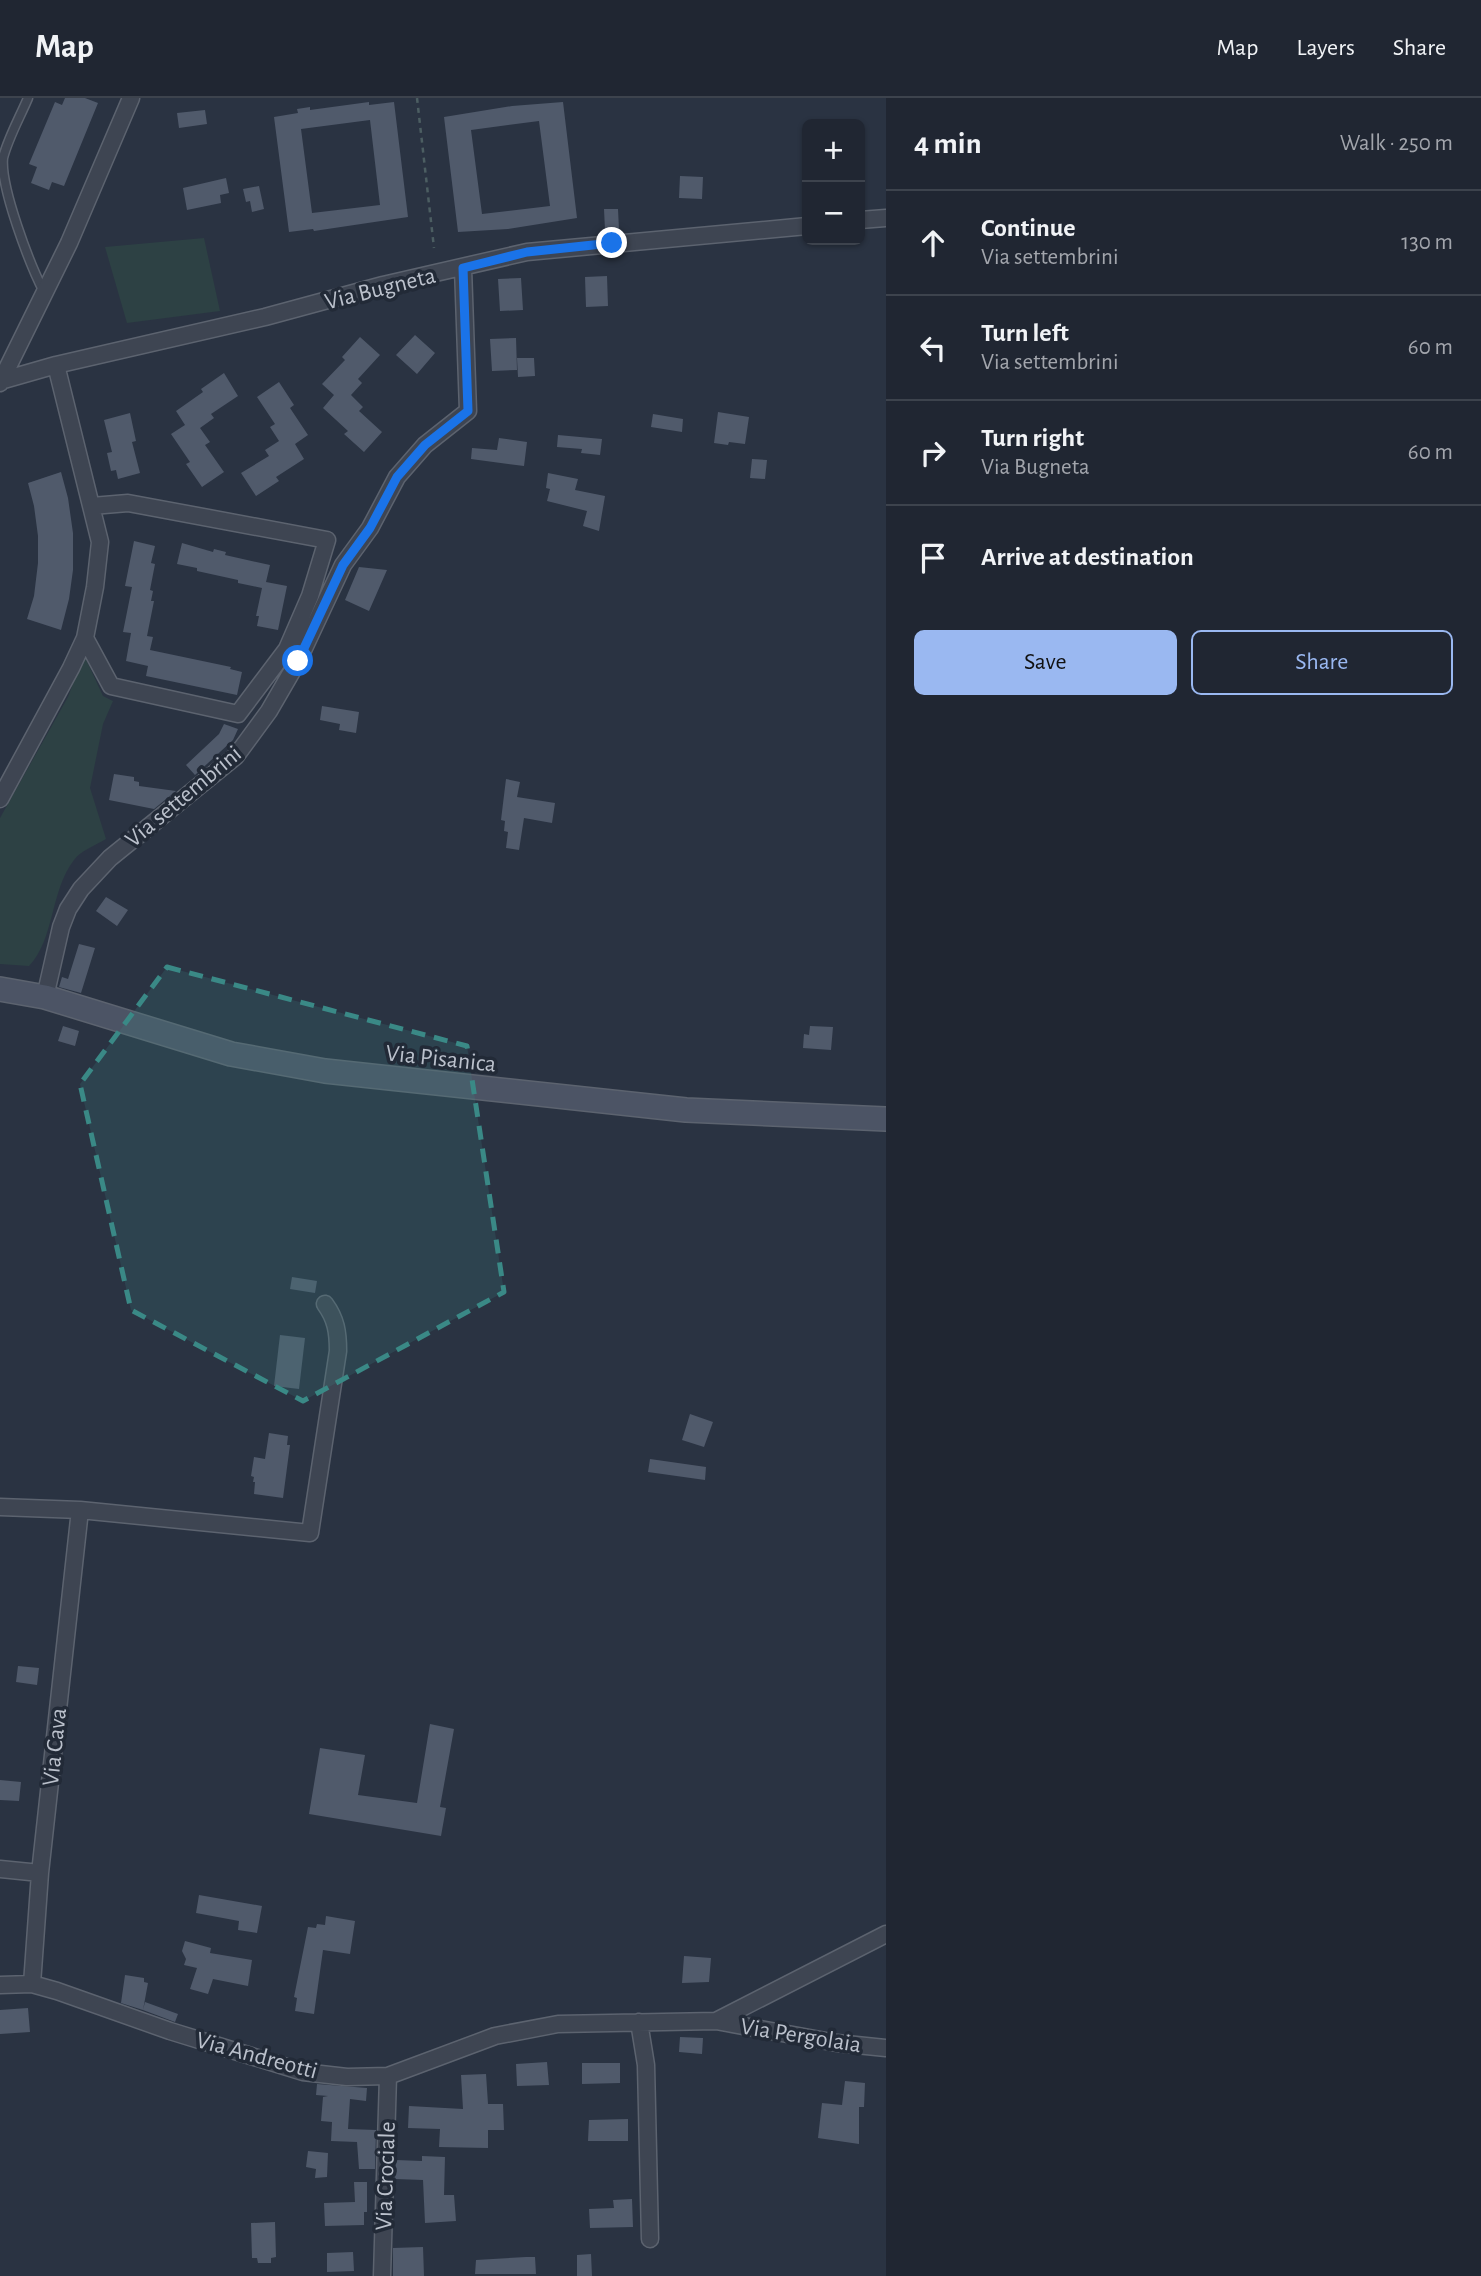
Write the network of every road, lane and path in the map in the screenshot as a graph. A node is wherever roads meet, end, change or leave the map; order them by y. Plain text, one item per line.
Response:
1 (28, 98) edge
2 (131, 98) edge
3 (417, 98) edge
4 (886, 218) edge
5 (865, 220) edge
6 (802, 226) edge
7 (434, 248) dead end
8 (463, 268) junction
9 (44, 292) junction
10 (56, 365) junction
11 (0, 381) edge
12 (92, 506) junction
13 (85, 638) junction
14 (0, 799) edge
15 (0, 989) edge
16 (45, 997) junction
17 (886, 1119) edge
18 (325, 1304) dead end
19 (0, 1507) edge
20 (80, 1510) junction
21 (0, 1869) edge
22 (40, 1873) junction
23 (886, 1934) edge
24 (32, 1984) junction
25 (0, 1985) edge
26 (716, 2021) junction
27 (639, 2022) junction
28 (886, 2048) edge
29 (388, 2076) junction
30 (650, 2239) dead end
31 (382, 2276) edge

1 - 9 lane
2 - 9 street
3 - 7 path
4 - 5 street
6 - 8 street, Via Bugneta
8 - 10 street, Via Bugneta
8 - 16 street, Via settembrini
9 - 11 street
10 - 11 street, Via Bugneta
10 - 12 street
12 - 13 street
12 - 13 street
13 - 14 street
15 - 16 street, Via Pisanica
16 - 17 street, Via Pisanica
18 - 20 street
19 - 20 street
20 - 22 street, Via Cava
21 - 22 street
22 - 24 street, Via Cava
23 - 26 street, Via Andreotti
24 - 25 street, Via Andreotti
24 - 29 street, Via Andreotti
26 - 27 street, Via Andreotti
26 - 28 street, Via Pergolaia
27 - 29 street, Via Andreotti
27 - 30 street
29 - 31 street, Via Crociale

